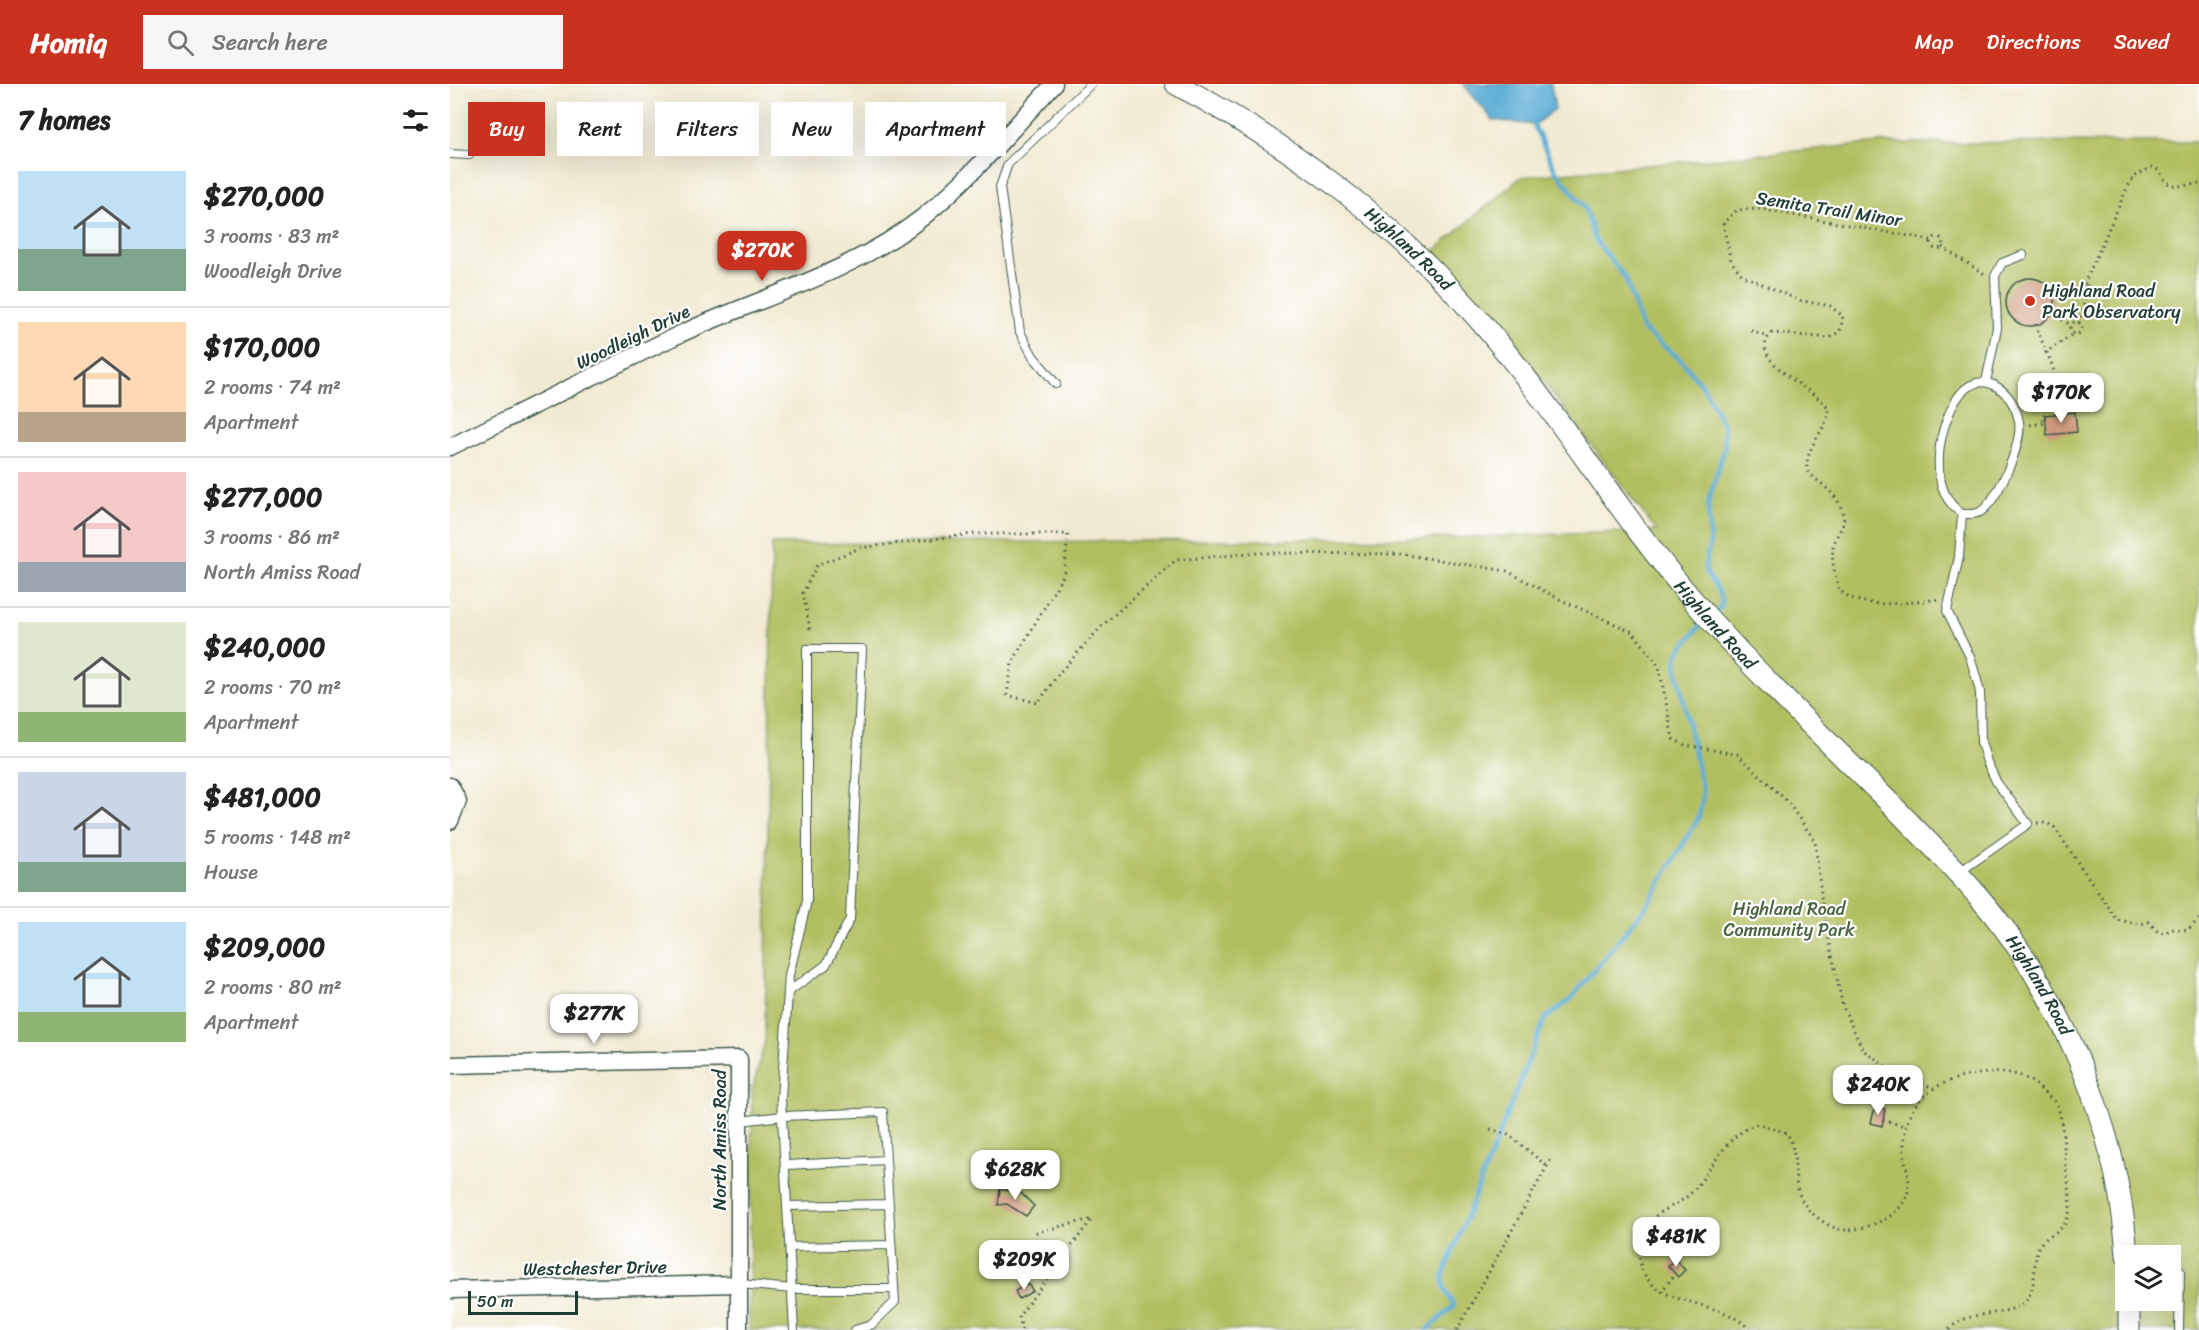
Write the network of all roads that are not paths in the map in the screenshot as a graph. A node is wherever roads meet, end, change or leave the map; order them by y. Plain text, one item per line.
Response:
1 (1054, 84) edge
2 (1091, 84) edge
3 (1185, 86) edge
4 (450, 154) edge
5 (468, 155) edge
6 (2023, 255) dead end
7 (1986, 382) junction
8 (1056, 384) dead end
9 (450, 447) edge
10 (1962, 513) junction
11 (450, 786) edge
12 (450, 821) edge
13 (1958, 873) junction
14 (788, 992) junction
15 (450, 1065) edge
16 (783, 1116) junction
17 (740, 1121) junction
18 (886, 1160) junction
19 (786, 1165) junction
20 (889, 1204) junction
21 (788, 1206) junction
22 (891, 1245) junction
23 (2126, 1245) edge
24 (790, 1247) junction
25 (740, 1284) junction
26 (792, 1289) junction
27 (894, 1289) junction
28 (450, 1290) edge
29 (2129, 1311) edge
30 (2179, 1311) edge
31 (740, 1330) edge
32 (794, 1330) edge
33 (855, 1330) edge
34 (2129, 1330) edge
35 (2179, 1330) edge

1 - 9 street, Woodleigh Drive
2 - 8 lane
3 - 13 street, Highland Road
4 - 5 lane
6 - 7 lane
7 - 10 lane
7 - 10 lane
10 - 13 lane
11 - 12 street
13 - 23 street, Highland Road
14 - 14 lane
14 - 16 lane
15 - 17 street, North Amiss Road
16 - 17 lane
16 - 18 lane
16 - 19 lane
17 - 25 street, North Amiss Road
18 - 19 lane
18 - 20 lane
19 - 21 lane
20 - 21 lane
20 - 22 lane
21 - 24 lane
22 - 24 lane
22 - 27 lane
24 - 26 lane
25 - 26 lane
25 - 28 street, Westchester Drive
25 - 31 street, North Amiss Road
26 - 27 lane
26 - 32 lane
27 - 33 lane
29 - 34 street
30 - 35 lane

